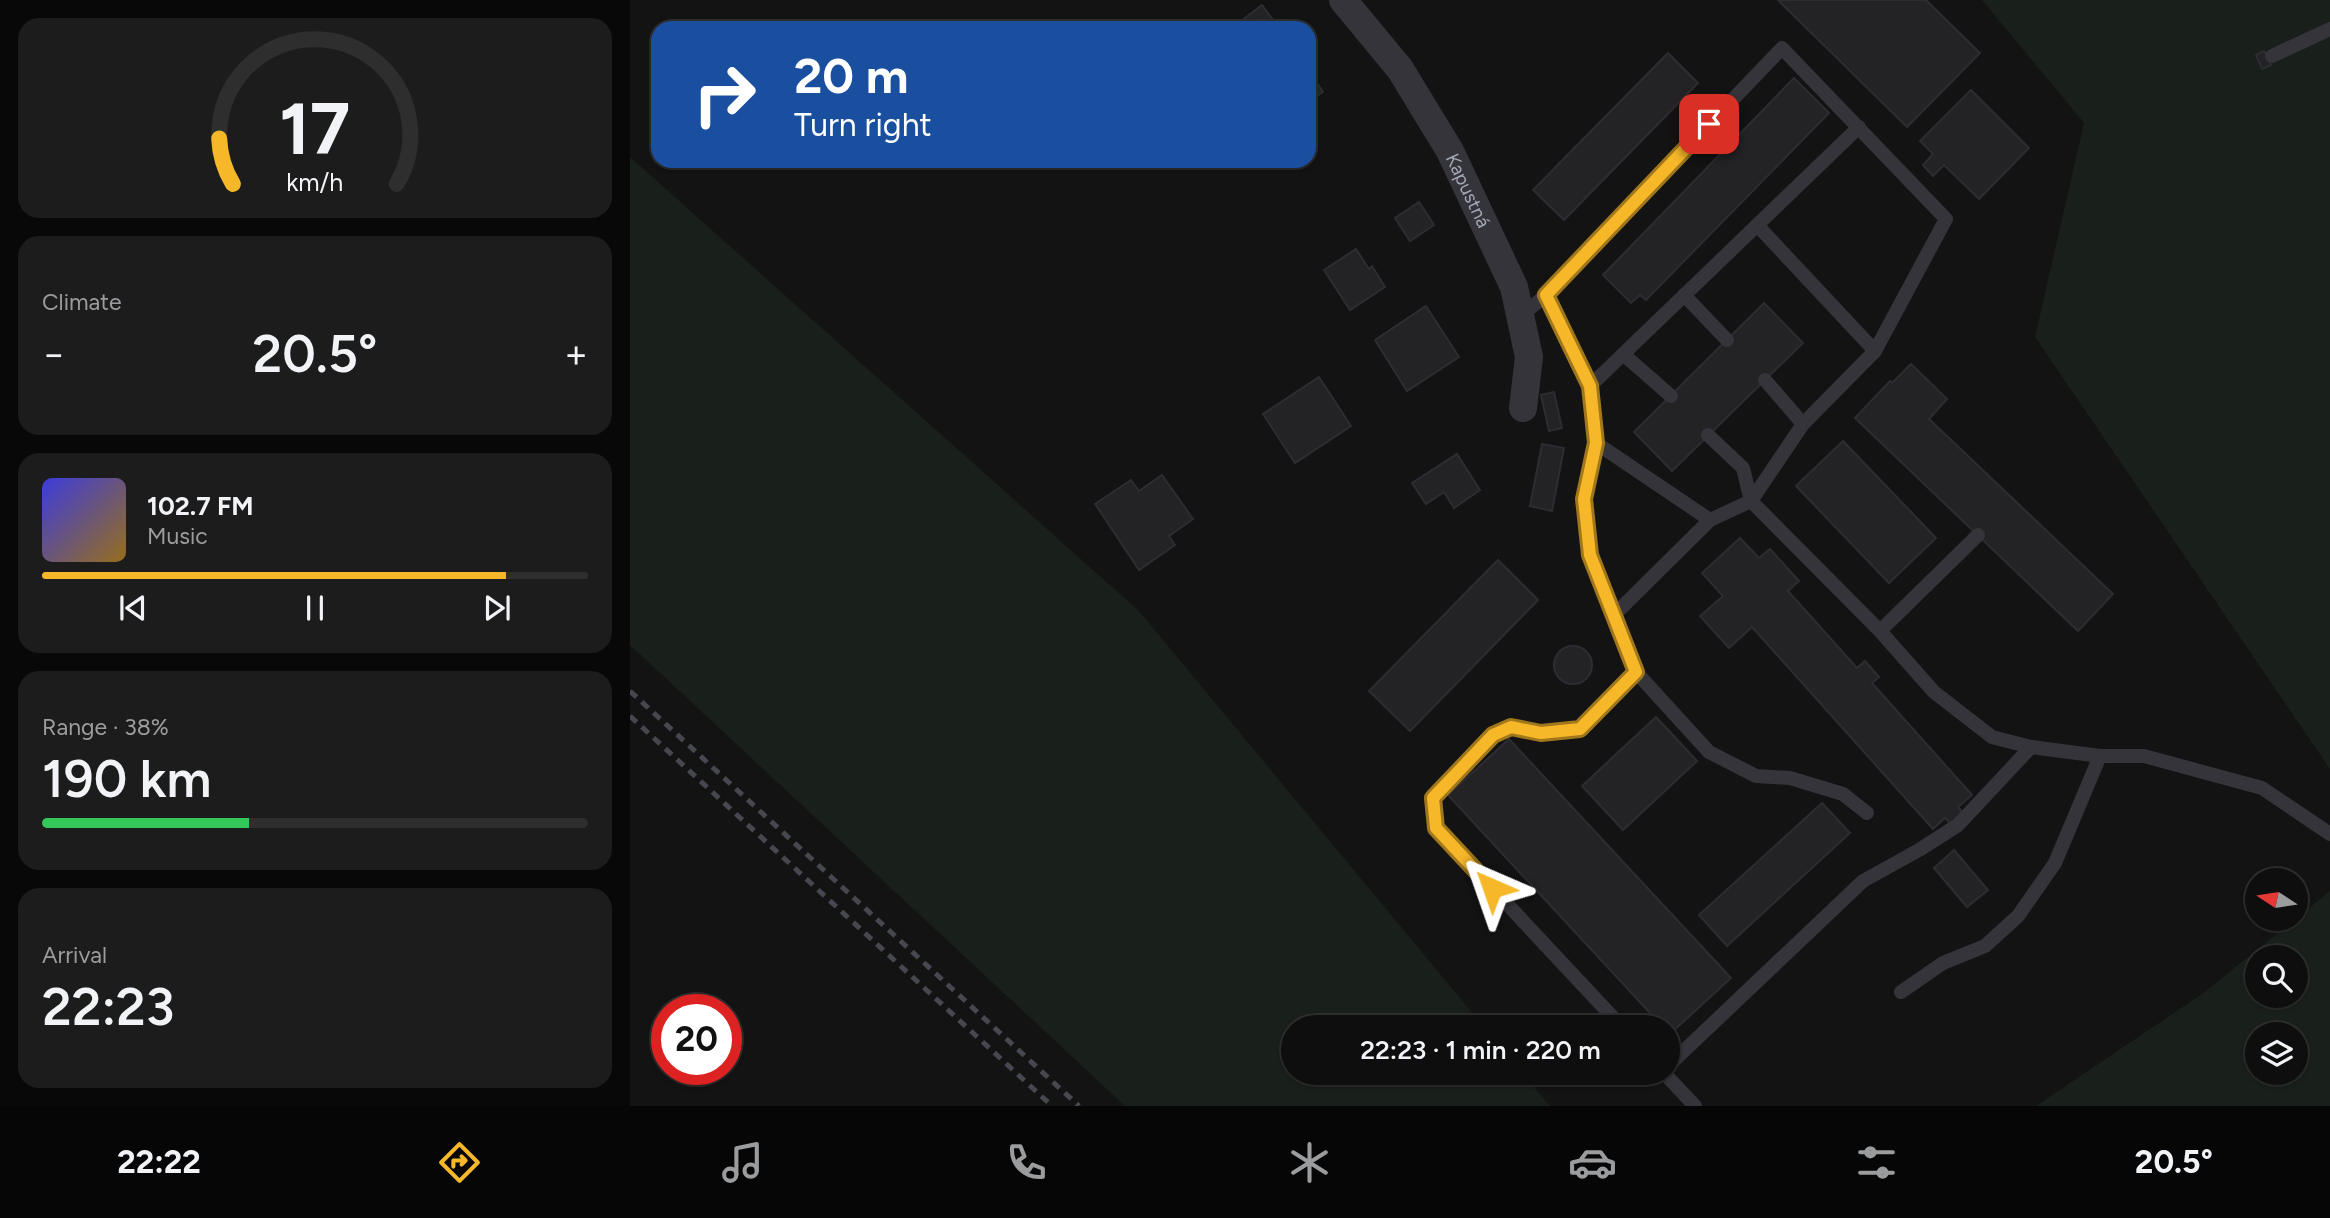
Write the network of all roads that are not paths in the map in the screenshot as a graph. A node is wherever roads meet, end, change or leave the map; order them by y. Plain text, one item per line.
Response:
1 (1343, 0) edge
2 (2330, 29) edge
3 (2272, 56) dead end
4 (1859, 127) junction
5 (1757, 225) junction
6 (1546, 295) junction
7 (1684, 295) junction
8 (1521, 316) junction
9 (1727, 340) dead end
10 (1875, 351) junction
11 (1623, 354) junction
12 (1765, 380) dead end
13 (1590, 386) junction
14 (1671, 396) dead end
15 (1524, 408) dead end
16 (1803, 424) junction
17 (1708, 435) dead end
18 (1596, 443) junction
19 (1751, 501) junction
20 (1710, 520) junction
21 (1978, 534) dead end
22 (1613, 616) junction
23 (1880, 631) junction
24 (1636, 672) junction
25 (2031, 747) junction
26 (2100, 756) junction
27 (1867, 813) dead end
28 (2330, 834) edge
29 (1901, 992) dead end
30 (1611, 1015) edge
31 (1680, 1055) edge
32 (1675, 1085) edge
33 (1695, 1106) edge

1 - 8 street, Kapustná
2 - 3 lane
4 - 5 lane
4 - 6 lane
4 - 10 lane
5 - 7 lane
5 - 10 lane
6 - 8 lane
6 - 13 lane
7 - 9 lane
7 - 11 lane
8 - 15 street, Kapustná
10 - 16 lane
11 - 13 lane
11 - 14 lane
12 - 16 lane
13 - 18 lane
16 - 19 lane
17 - 19 lane
18 - 20 lane
18 - 22 lane
19 - 20 lane
19 - 23 lane
20 - 22 lane
21 - 23 lane
22 - 24 lane
23 - 25 lane
24 - 27 lane
24 - 30 lane
25 - 26 lane
25 - 31 lane
26 - 28 lane
26 - 29 lane
32 - 33 lane

